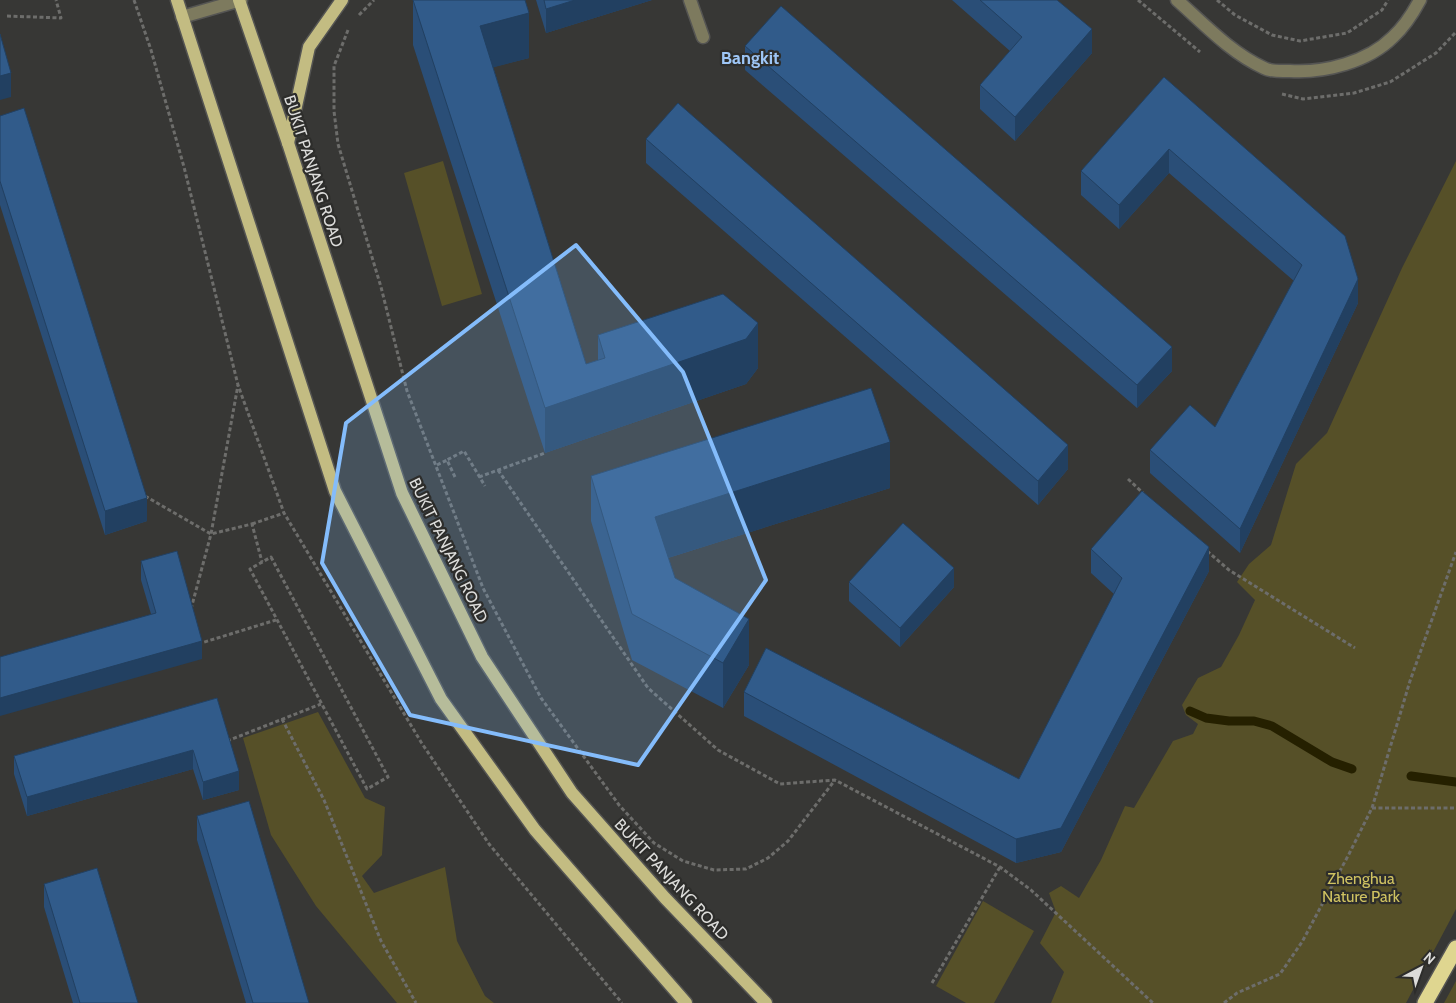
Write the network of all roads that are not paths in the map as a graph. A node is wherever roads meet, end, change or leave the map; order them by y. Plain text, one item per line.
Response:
1 (177, 0) edge
2 (240, 0) edge
3 (342, 0) edge
4 (690, 0) edge
5 (1177, 0) edge
6 (1420, 0) edge
7 (182, 17) junction
8 (703, 37) dead end
9 (288, 143) junction
10 (1456, 948) edge
11 (686, 1003) edge
12 (766, 1003) edge
13 (1425, 1003) edge

1 - 7 main road
2 - 7 street
2 - 9 main road, BUKIT PANJANG ROAD
3 - 9 main road
4 - 8 street
5 - 6 street
7 - 11 main road
9 - 12 main road, BUKIT PANJANG ROAD
10 - 13 highway

